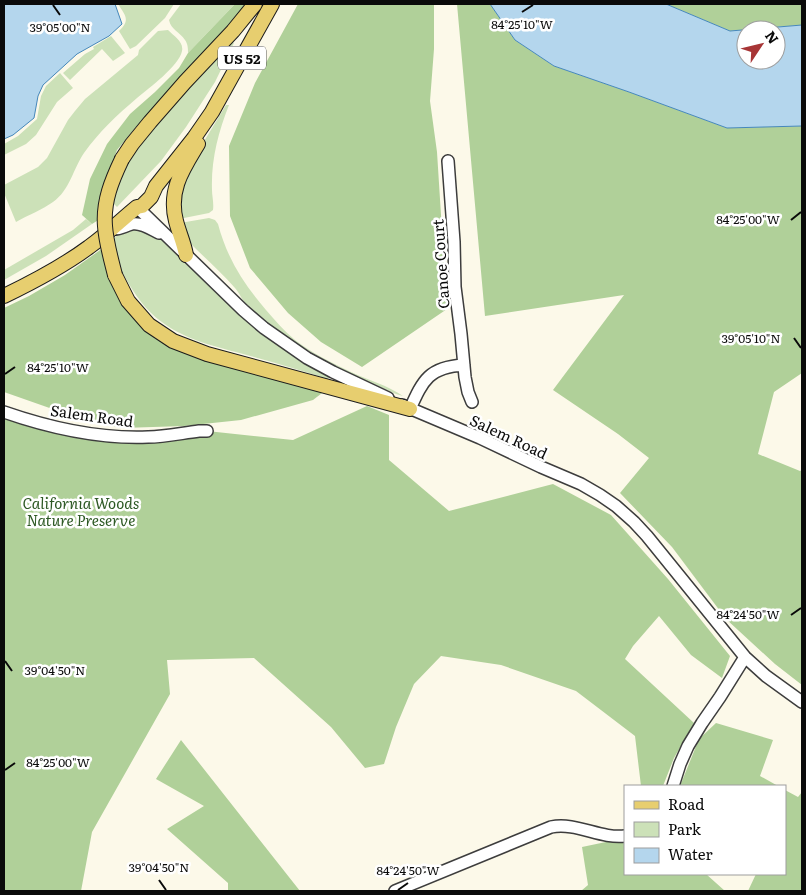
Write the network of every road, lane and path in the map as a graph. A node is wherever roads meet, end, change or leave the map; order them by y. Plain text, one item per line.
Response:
1 (255, 4) edge
2 (272, 4) edge
3 (212, 112) junction
4 (448, 161) dead end
5 (137, 207) junction
6 (112, 229) junction
7 (170, 239) junction
8 (186, 255) junction
9 (4, 296) edge
10 (464, 365) junction
11 (472, 402) dead end
12 (410, 409) junction
13 (4, 412) edge
14 (207, 431) dead end
15 (745, 657) junction
16 (802, 702) edge
17 (673, 785) edge
18 (624, 836) edge
19 (395, 891) edge

1 - 12 main road, bridge
2 - 3 main road, US 52
3 - 5 main road, US 52
3 - 8 main road
4 - 10 street, Canoe Court
5 - 6 main road, US 52
5 - 7 street, Salem Road
6 - 7 street, Salem Road
6 - 9 main road, US 52
7 - 8 street, Salem Road
8 - 12 street, Salem Road
10 - 11 street, Canoe Court
10 - 12 street
12 - 15 street, Salem Road
13 - 14 street, Salem Road
15 - 16 street, Salem Road
15 - 17 street
18 - 19 street

